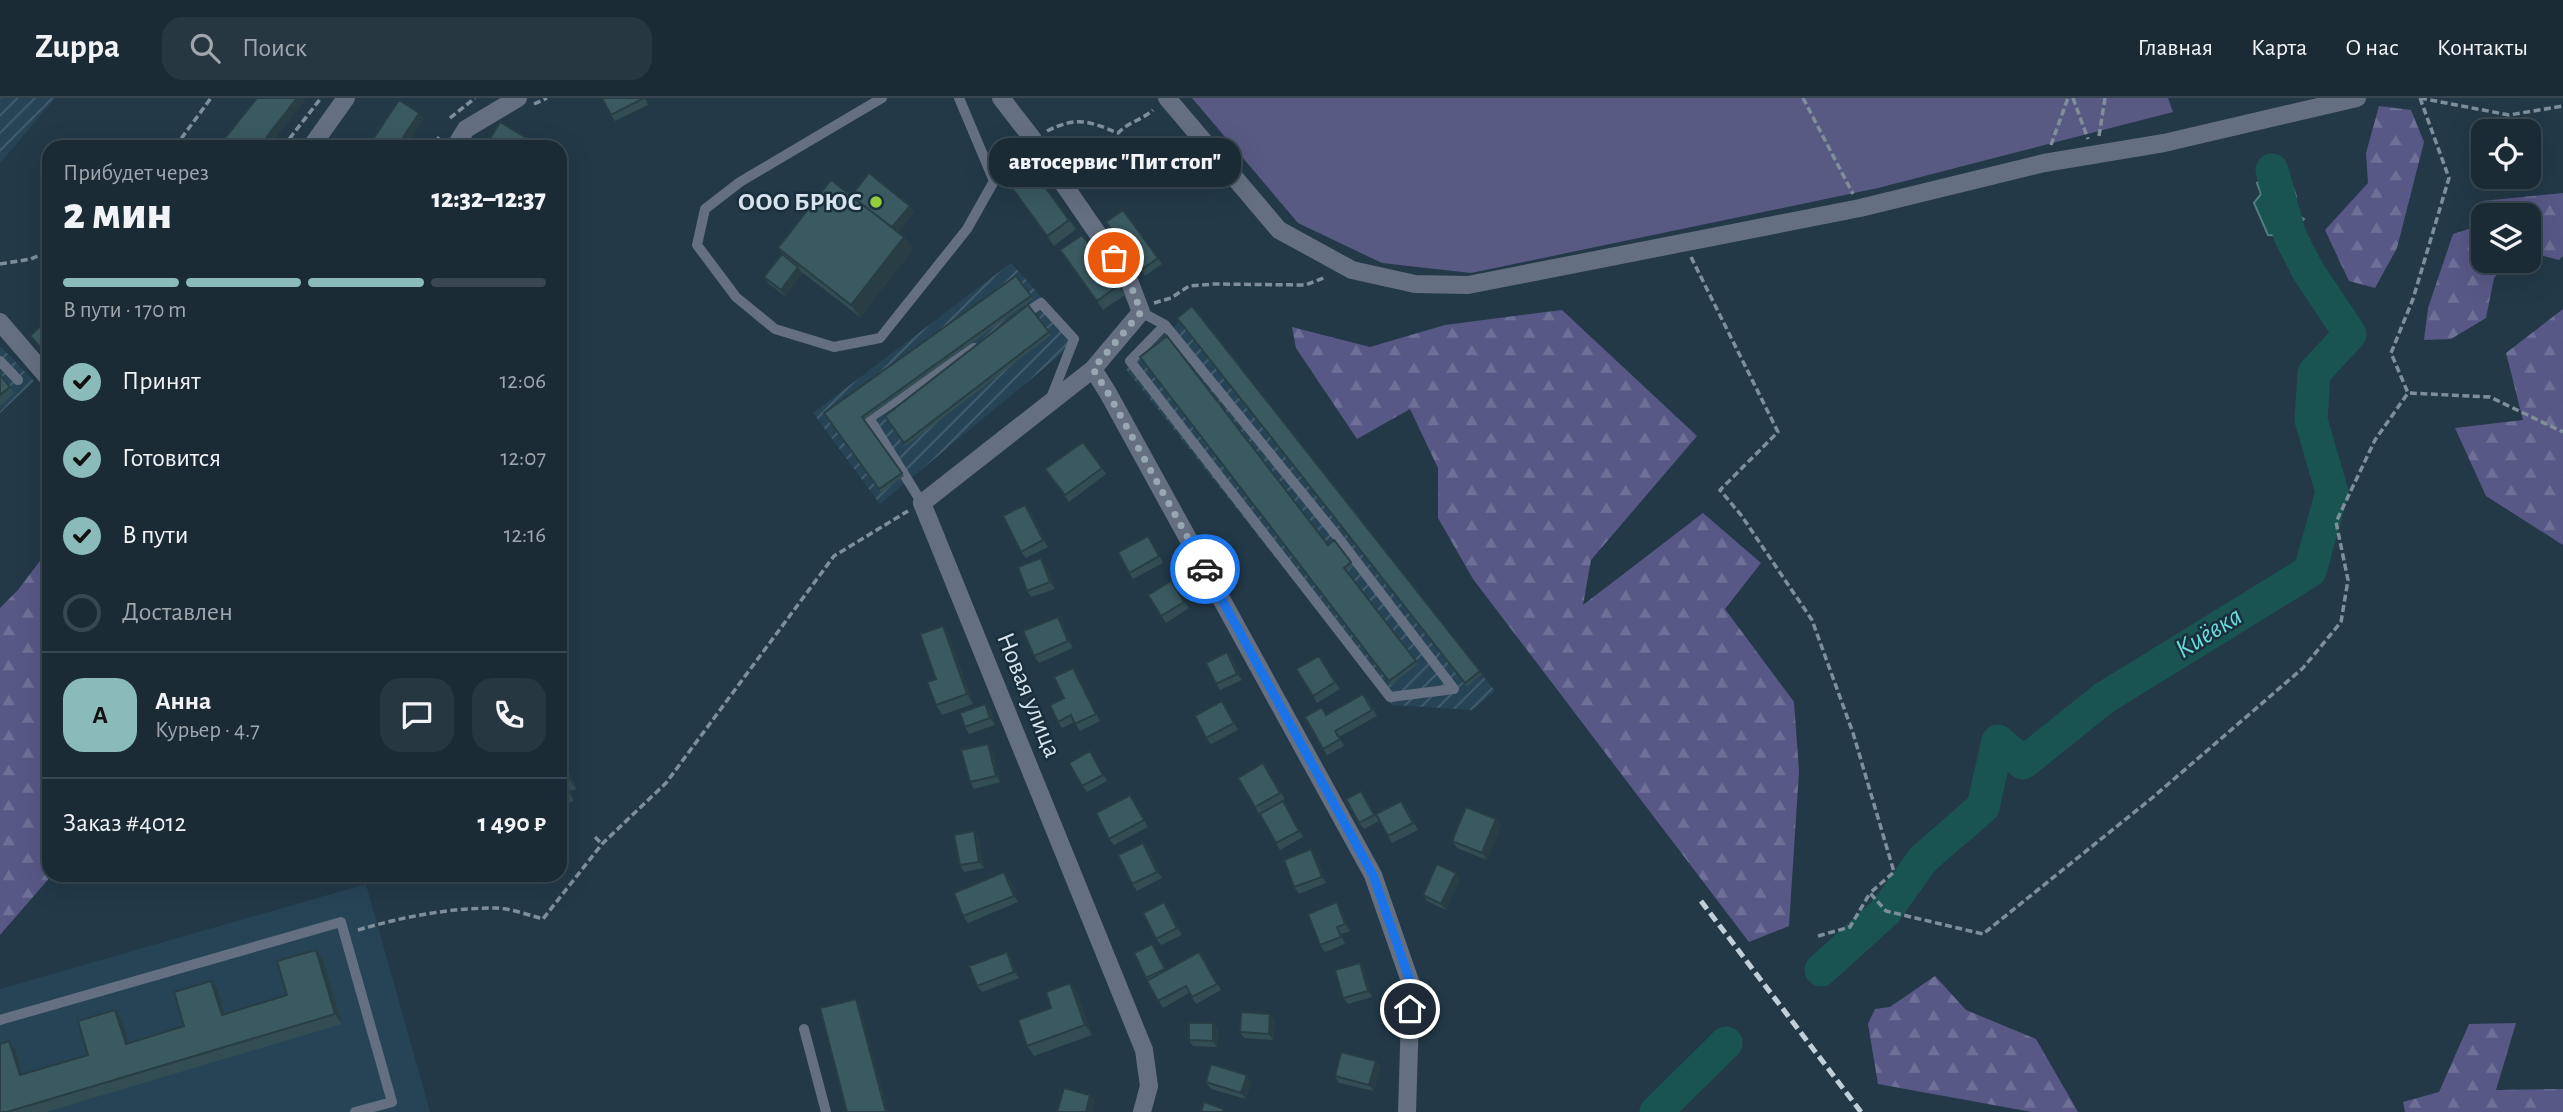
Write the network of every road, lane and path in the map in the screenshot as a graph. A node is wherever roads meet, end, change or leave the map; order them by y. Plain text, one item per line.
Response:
1 (211, 98) edge
2 (321, 98) edge
3 (346, 98) edge
4 (518, 98) edge
5 (882, 98) edge
6 (959, 98) edge
7 (1001, 98) edge
8 (1803, 98) edge
9 (2070, 98) edge
10 (2105, 98) edge
11 (2357, 98) edge
12 (1163, 101) edge
13 (2563, 106) edge
14 (1032, 138) junction
15 (180, 140) edge
16 (288, 140) edge
17 (316, 140) edge
18 (459, 140) edge
19 (2096, 156) junction
20 (2044, 163) junction
21 (1860, 208) junction
22 (1684, 244) junction
23 (42, 254) edge
24 (0, 264) edge
25 (1352, 270) junction
26 (1141, 312) junction
27 (1018, 319) edge
28 (0, 322) edge
29 (1165, 325) junction
30 (984, 342) edge
31 (0, 361) edge
32 (1093, 369) junction
33 (42, 371) edge
34 (18, 380) dead end
35 (2408, 393) junction
36 (1050, 401) junction
37 (2563, 432) edge
38 (922, 503) junction
39 (595, 836) dead end
40 (602, 844) junction
41 (1870, 893) junction
42 (345, 934) junction
43 (1818, 936) dead end
44 (0, 1020) edge
45 (804, 1029) dead end
46 (355, 1112) edge
47 (825, 1112) edge
48 (1142, 1112) edge
49 (1408, 1112) edge

1 - 15 path
2 - 16 path
3 - 17 street
4 - 18 street
5 - 6 lane
7 - 14 street
8 - 21 path
9 - 19 path
9 - 20 path
10 - 19 path
11 - 19 street
12 - 14 path
12 - 25 street
13 - 35 path
14 - 26 street
19 - 20 street
20 - 21 street
21 - 22 street
22 - 25 street
22 - 41 path
23 - 24 path
25 - 26 path
26 - 29 lane
26 - 32 street
27 - 36 lane
28 - 33 street
29 - 29 lane
30 - 38 lane
31 - 34 lane
32 - 36 street
32 - 49 street
35 - 37 path
35 - 41 path
36 - 38 street
38 - 40 path
38 - 48 street, Новая улица
39 - 40 path
40 - 42 path
41 - 43 path
42 - 44 lane
42 - 46 lane
45 - 47 lane

